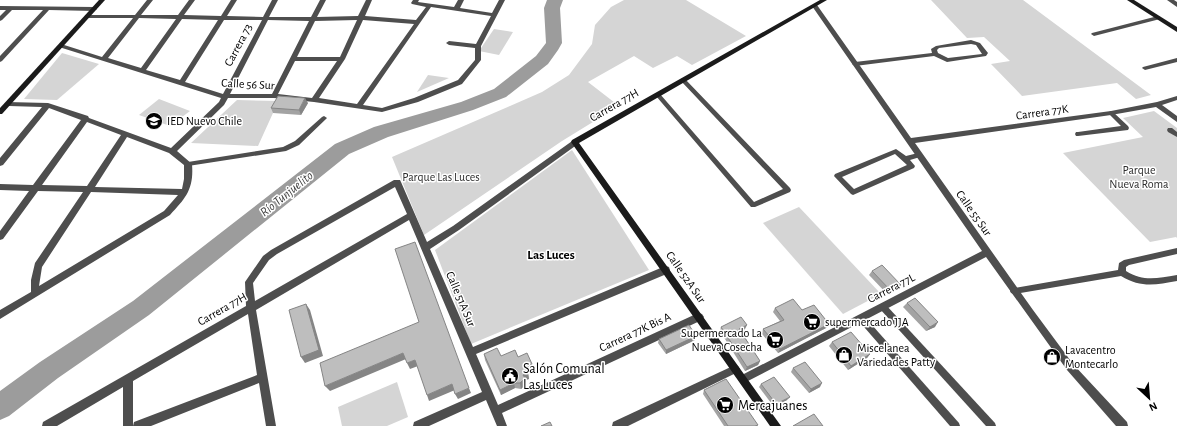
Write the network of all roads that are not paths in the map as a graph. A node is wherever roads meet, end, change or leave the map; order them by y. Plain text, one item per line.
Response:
1 (102, 0) edge
2 (150, 0) edge
3 (192, 0) edge
4 (234, 0) edge
5 (275, 0) edge
6 (323, 0) edge
7 (369, 0) edge
8 (461, 0) edge
9 (502, 0) edge
10 (824, 0) edge
11 (1130, 0) edge
12 (1170, 0) edge
13 (415, 2) edge
14 (1177, 4) edge
15 (430, 5) junction
16 (815, 6) junction
17 (0, 8) edge
18 (11, 8) junction
19 (48, 8) junction
20 (94, 9) junction
21 (456, 9) junction
22 (495, 15) junction
23 (87, 16) junction
24 (136, 17) junction
25 (179, 18) junction
26 (222, 18) junction
27 (266, 18) junction
28 (361, 18) junction
29 (1158, 18) junction
30 (0, 19) edge
31 (313, 19) junction
32 (417, 22) junction
33 (1177, 30) edge
34 (1094, 34) dead end
35 (449, 43) dead end
36 (61, 46) junction
37 (478, 46) junction
38 (935, 54) junction
39 (104, 59) junction
40 (293, 59) junction
41 (342, 59) junction
42 (0, 60) edge
43 (1177, 60) edge
44 (855, 64) junction
45 (1145, 68) dead end
46 (142, 71) junction
47 (683, 80) junction
48 (181, 83) junction
49 (658, 95) junction
50 (224, 96) junction
51 (274, 96) junction
52 (1177, 98) edge
53 (314, 100) junction
54 (9, 104) junction
55 (1157, 104) junction
56 (48, 105) junction
57 (358, 107) junction
58 (1, 113) edge
59 (1111, 113) junction
60 (86, 118) junction
61 (324, 118) dead end
62 (1177, 120) edge
63 (1170, 130) dead end
64 (126, 133) junction
65 (1078, 134) dead end
66 (1177, 135) edge
67 (909, 141) junction
68 (575, 142) junction
69 (172, 151) junction
70 (918, 155) junction
71 (905, 160) junction
72 (0, 163) edge
73 (188, 164) junction
74 (0, 187) edge
75 (34, 188) junction
76 (89, 190) junction
77 (185, 192) junction
78 (411, 215) junction
79 (0, 223) edge
80 (10, 223) junction
81 (0, 237) edge
82 (425, 248) junction
83 (1177, 251) edge
84 (987, 253) junction
85 (666, 270) junction
86 (1122, 273) junction
87 (1177, 278) edge
88 (1014, 290) junction
89 (35, 292) junction
90 (883, 307) junction
91 (251, 308) junction
92 (0, 314) edge
93 (699, 317) junction
94 (861, 318) junction
95 (470, 352) junction
96 (735, 368) junction
97 (263, 377) junction
98 (128, 379) junction
99 (743, 379) junction
100 (488, 394) junction
101 (496, 411) junction
102 (47, 426) edge
103 (128, 426) edge
104 (138, 426) edge
105 (271, 426) edge
106 (418, 426) edge
107 (502, 426) edge
108 (617, 426) edge
109 (776, 426) edge
110 (956, 426) edge
111 (992, 426) edge
112 (1123, 426) edge

1 - 20 street
2 - 24 street
3 - 25 street
4 - 26 street
5 - 27 street, Carrera 73
6 - 31 street
7 - 28 street
8 - 21 street
9 - 22 street
10 - 16 street, Carrera 77H
11 - 29 street
12 - 14 street
13 - 15 street
15 - 21 street
15 - 32 street
16 - 44 street, Calle 55 Sur
16 - 47 street, Carrera 77H
17 - 18 street
18 - 19 street
18 - 30 street
19 - 20 street
19 - 42 street
20 - 23 street
21 - 22 street
22 - 37 street
23 - 24 street
23 - 36 street
24 - 25 street
24 - 39 street
25 - 26 street
25 - 46 street
26 - 27 street
26 - 48 street
27 - 31 street
27 - 50 street, Carrera 73
28 - 31 street
28 - 32 street
28 - 41 street
29 - 33 street
29 - 34 lane
31 - 40 street
32 - 57 street
35 - 37 street
36 - 39 street, Calle 56 Sur
36 - 54 street
37 - 57 street, Calle 56 Sur
38 - 38 lane
38 - 44 lane
39 - 46 street, Calle 56 Sur
40 - 41 street
40 - 51 street
41 - 53 street
43 - 45 lane
44 - 67 street, Calle 55 Sur
46 - 48 street, Calle 56 Sur
47 - 49 street, Carrera 77H
47 - 49 lane
48 - 50 street, Calle 56 Sur
49 - 68 street, Carrera 77H
50 - 51 street, Calle 56 Sur
50 - 69 street, Carrera 73
51 - 53 street, Calle 56 Sur
52 - 55 street, Carrera 77K
53 - 57 street, Calle 56 Sur
54 - 56 street
54 - 58 street
55 - 59 street, Carrera 77K
55 - 62 street
56 - 60 street
56 - 72 street
59 - 65 lane
59 - 67 street, Carrera 77K
60 - 64 street
60 - 75 street
61 - 73 lane
63 - 66 lane
64 - 69 street
64 - 76 street
67 - 70 street, Calle 55 Sur
68 - 82 street, Carrera 77H
68 - 85 street, Calle 52A Sur
69 - 73 street
70 - 71 lane
70 - 84 street, Calle 55 Sur
71 - 71 lane
73 - 77 street
74 - 75 street
75 - 76 street
75 - 80 street
76 - 77 street
76 - 89 street
77 - 89 street
78 - 82 street, Calle 51A Sur
78 - 91 street, Carrera 77H
78 - 91 street, Calle 51A Sur
79 - 80 street
80 - 81 street
82 - 95 street, Calle 51A Sur
83 - 86 lane
84 - 88 street, Calle 55 Sur
84 - 90 street, Carrera 77L
85 - 93 street, Calle 52A Sur
85 - 95 street
86 - 87 lane
86 - 88 lane
88 - 112 street, Calle 55 Sur
89 - 92 street
90 - 94 street, Carrera 77L
90 - 111 lane
91 - 97 street
91 - 98 street, Carrera 77H
93 - 96 street, Calle 52A Sur
93 - 101 street, Carrera 77K Bis A
94 - 99 street, Carrera 77L
94 - 110 lane
95 - 100 street, Calle 51A Sur
96 - 99 street, Calle 52A Sur
96 - 108 street
97 - 104 street
97 - 105 street
98 - 102 street, Carrera 77H
98 - 103 street
99 - 109 street, Calle 52A Sur
100 - 101 street, Calle 51A Sur
100 - 106 street
101 - 107 street, Calle 51A Sur

